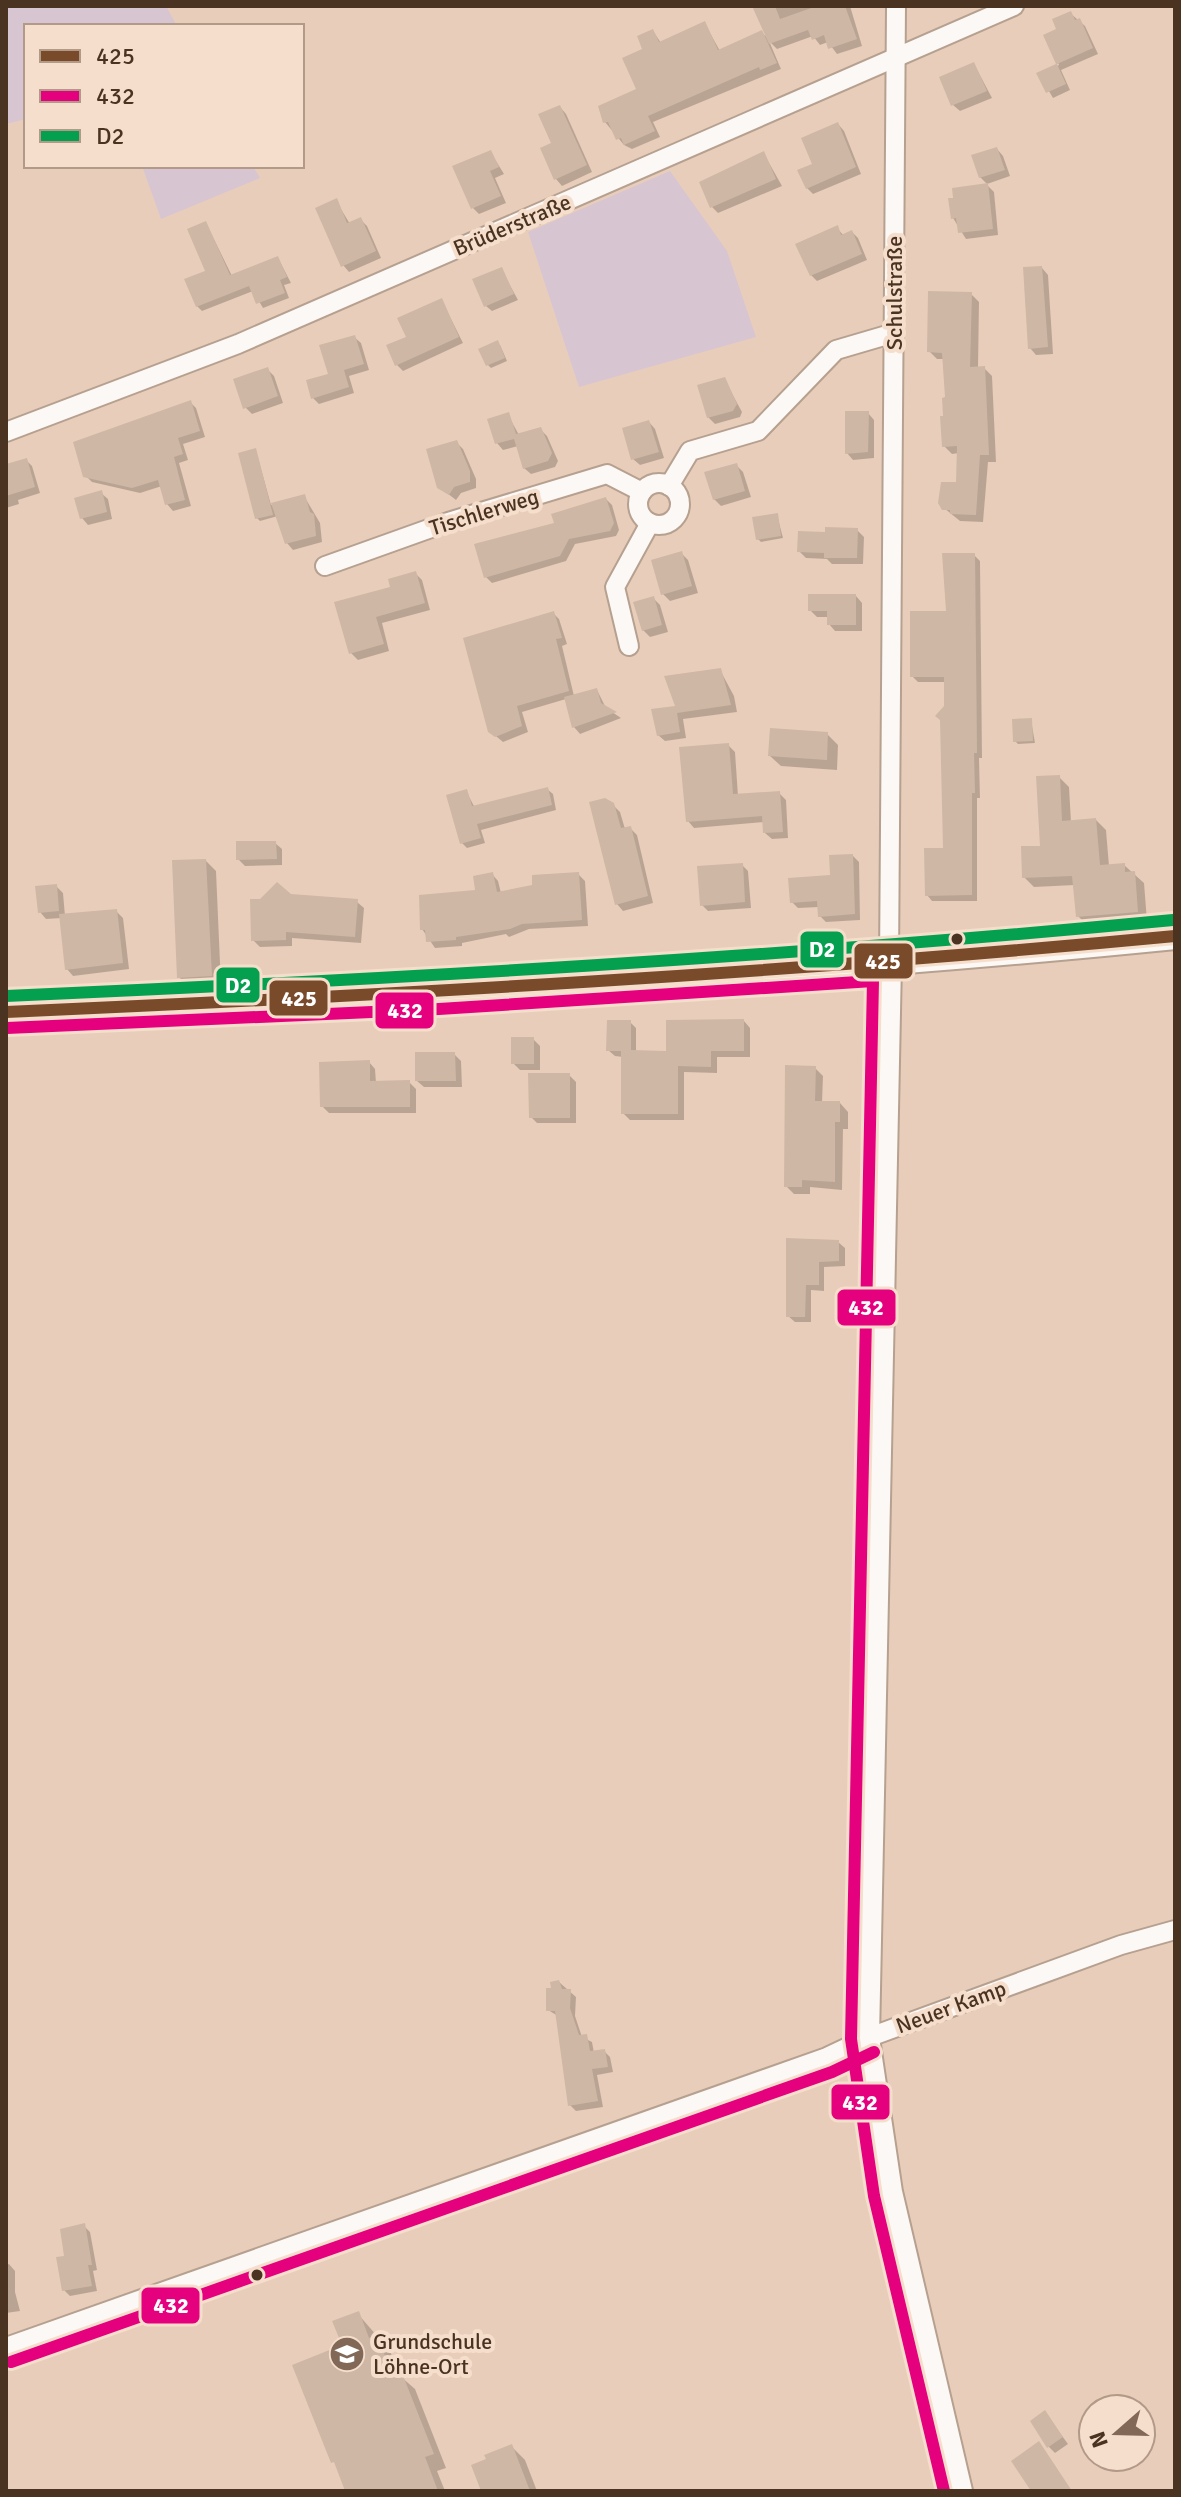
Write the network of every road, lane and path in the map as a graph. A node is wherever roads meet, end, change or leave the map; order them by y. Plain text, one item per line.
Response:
1 (896, 6) edge
2 (1014, 6) edge
3 (895, 59) junction
4 (894, 333) junction
5 (6, 432) edge
6 (669, 486) junction
7 (642, 492) junction
8 (650, 523) junction
9 (325, 566) dead end
10 (629, 646) dead end
11 (1175, 936) edge
12 (889, 964) junction
13 (6, 1012) edge
14 (1175, 1930) edge
15 (867, 2038) junction
16 (6, 2347) edge
17 (960, 2491) edge

1 - 3 street, Schulstraße
2 - 3 street, Brüderstraße
3 - 4 street, Schulstraße
3 - 5 street, Brüderstraße
4 - 6 street
4 - 12 street, Schulstraße
6 - 7 street
6 - 8 street
7 - 8 street
7 - 9 street, Tischlerweg
8 - 10 street
11 - 12 main road
12 - 13 main road
12 - 15 street
14 - 15 street, Neuer Kamp
15 - 16 street, Neuer Kamp
15 - 17 street

